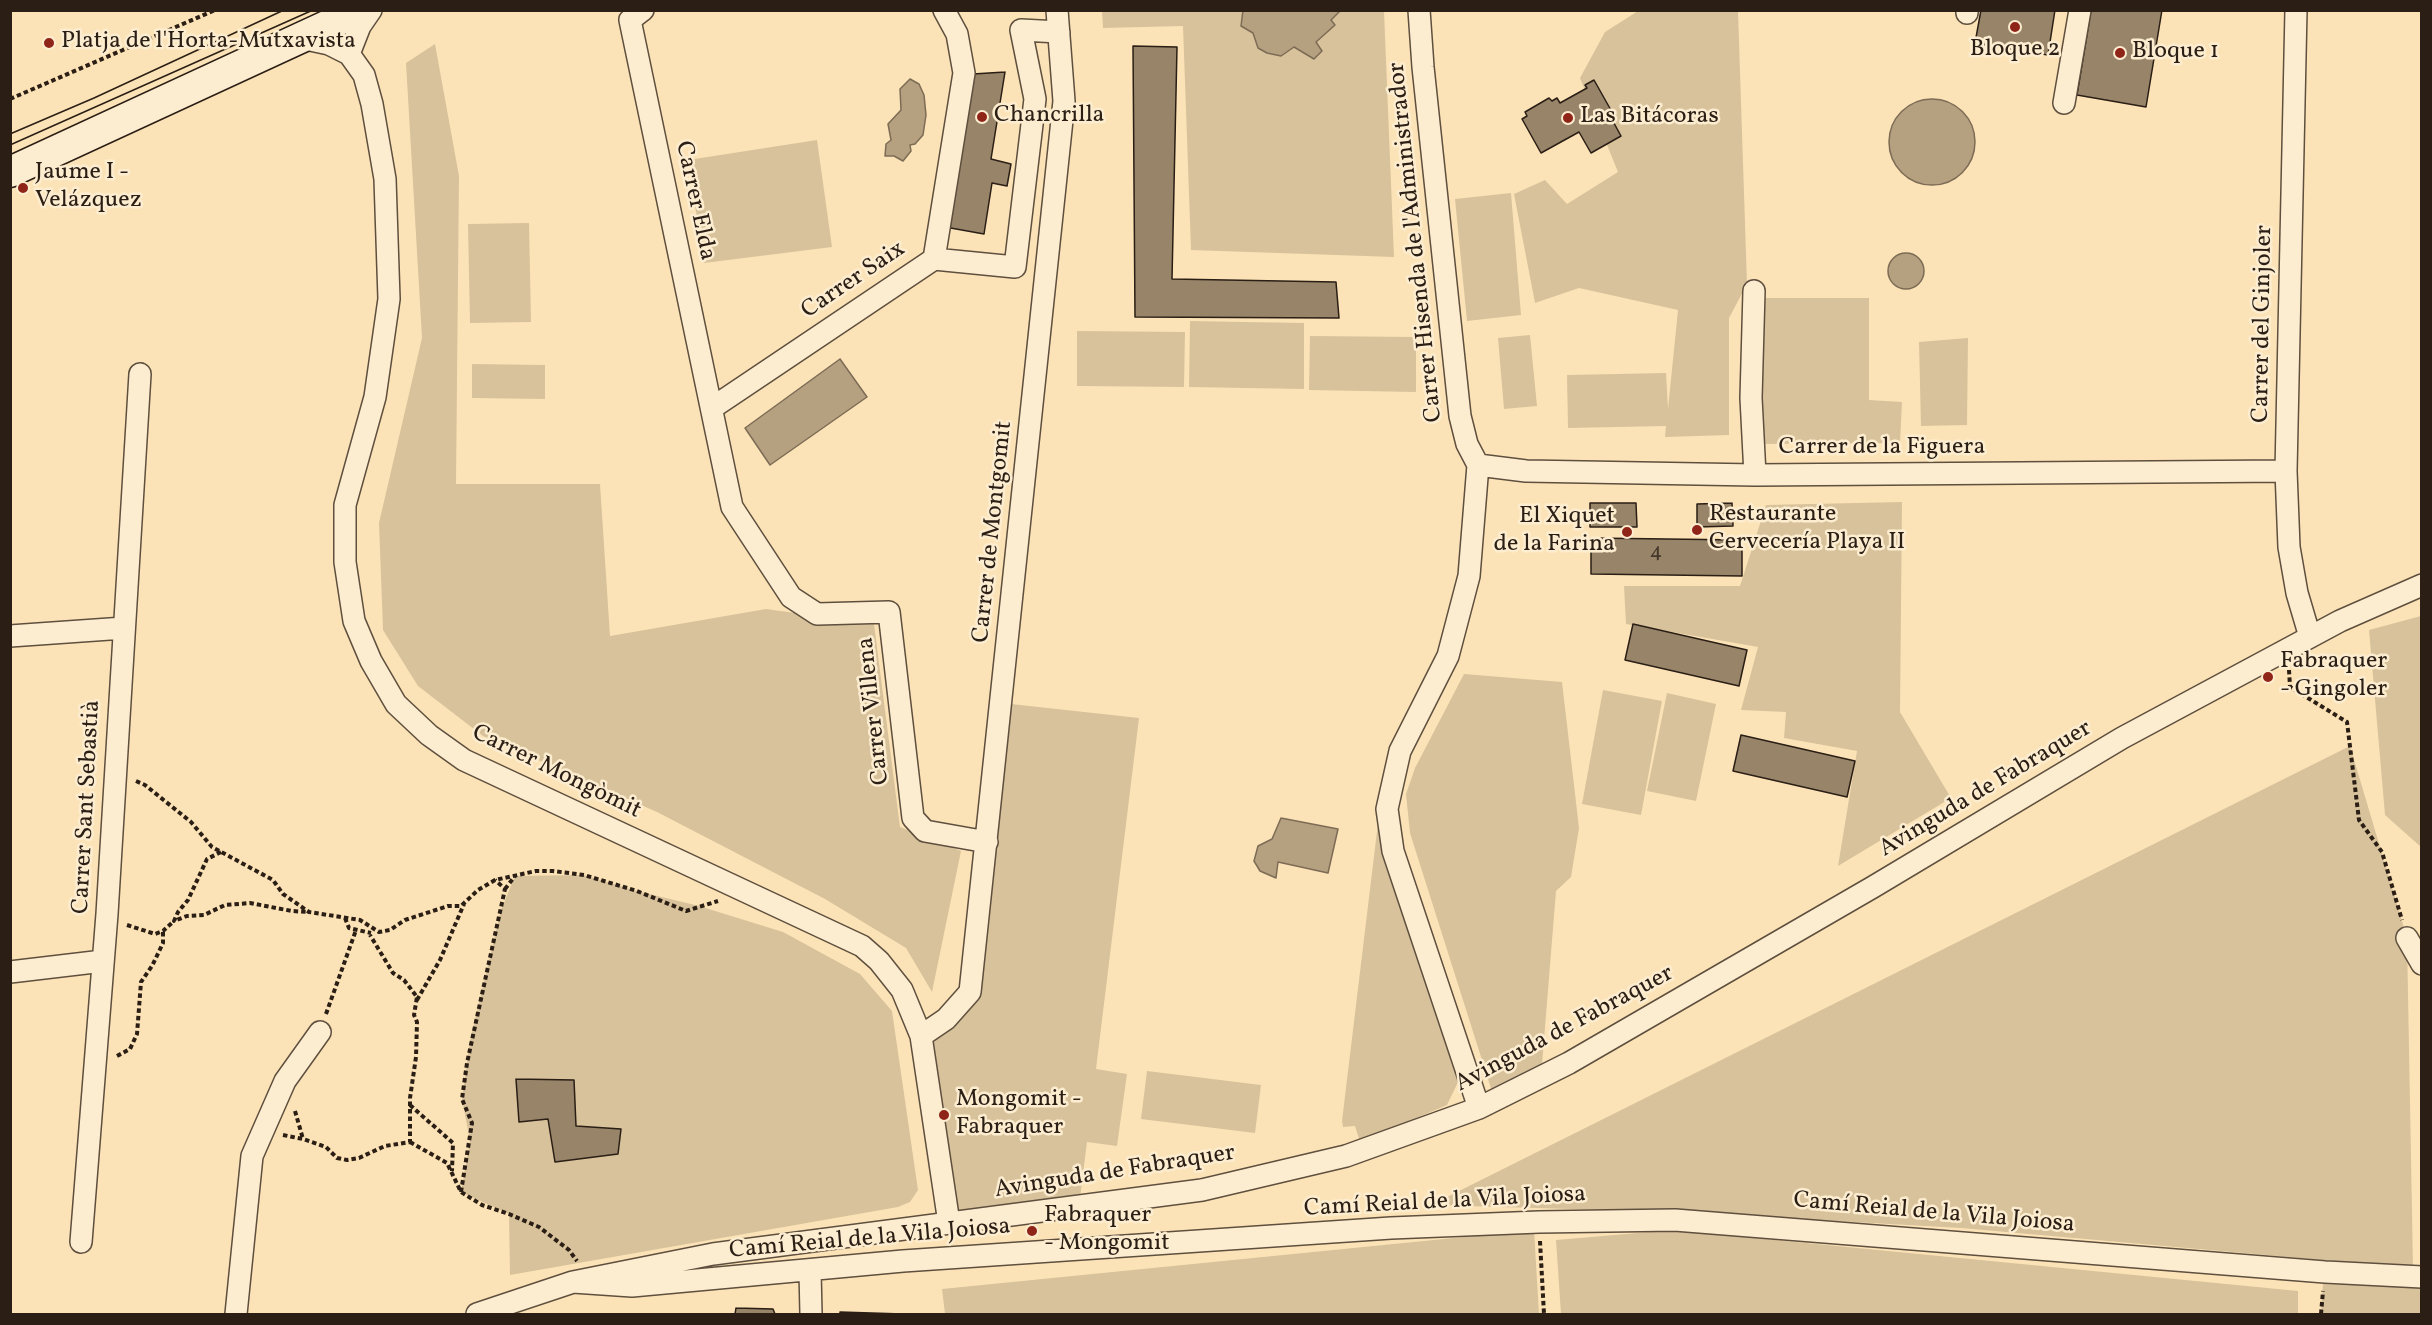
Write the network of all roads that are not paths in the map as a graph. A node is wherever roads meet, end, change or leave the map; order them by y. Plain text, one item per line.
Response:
1 (361, 10) edge
2 (371, 10) edge
3 (643, 10) edge
4 (944, 10) edge
5 (1057, 10) edge
6 (1419, 10) edge
7 (2080, 10) edge
8 (2296, 10) edge
9 (1059, 32) junction
10 (301, 39) junction
11 (349, 54) junction
12 (2064, 103) dead end
13 (10, 172) edge
14 (933, 258) junction
15 (1754, 291) dead end
16 (140, 375) dead end
17 (712, 408) junction
18 (1478, 465) junction
19 (2286, 471) junction
20 (1755, 475) junction
21 (2421, 585) edge
22 (124, 628) junction
23 (10, 636) edge
24 (2310, 637) junction
25 (987, 842) junction
26 (2407, 938) road end
27 (103, 961) junction
28 (2421, 964) edge
29 (10, 972) edge
30 (320, 1032) road end
31 (921, 1036) junction
32 (1479, 1108) junction
33 (949, 1223) junction
34 (81, 1242) dead end
35 (810, 1271) junction
36 (2421, 1277) edge
37 (581, 1281) junction
38 (533, 1305) edge
39 (236, 1314) edge
40 (477, 1314) edge
41 (811, 1314) edge

1 - 10 street
2 - 11 street
3 - 17 street, Carrer Elda
4 - 14 street, Carrer Saix
5 - 9 street, Carrer de Montgomit
6 - 18 street, Carrer Hisenda de l'Administrador
7 - 12 street
8 - 19 street, Carrer del Ginjoler
9 - 14 street
9 - 25 street, Carrer de Montgomit
10 - 11 street
10 - 13 street
11 - 31 street, Carrer Mongòmit
14 - 17 street, Carrer Saix
15 - 20 street
16 - 22 street, Carrer Sant Sebastià
17 - 25 street, Carrer Villena
18 - 20 street, Carrer de la Figuera
18 - 32 street
19 - 20 street, Carrer de la Figuera
19 - 24 street, Carrer del Ginjoler
21 - 24 street, Avinguda de Fabraquer
22 - 23 street
22 - 27 street, Carrer Sant Sebastià
24 - 32 street, Avinguda de Fabraquer
25 - 31 street, Carrer de Montgomit
26 - 28 street
27 - 29 street
27 - 34 street, Carrer Sant Sebastià
30 - 39 street
31 - 33 street, Carrer Mongòmit
32 - 33 street, Avinguda de Fabraquer
33 - 37 street, Avinguda de Fabraquer
35 - 36 street, Camí Reial de la Vila Joiosa
35 - 37 street, Camí Reial de la Vila Joiosa
35 - 41 street
37 - 38 street, Camí Reial de la Vila Joiosa
38 - 40 street, Camí Reial de la Vila Joiosa

